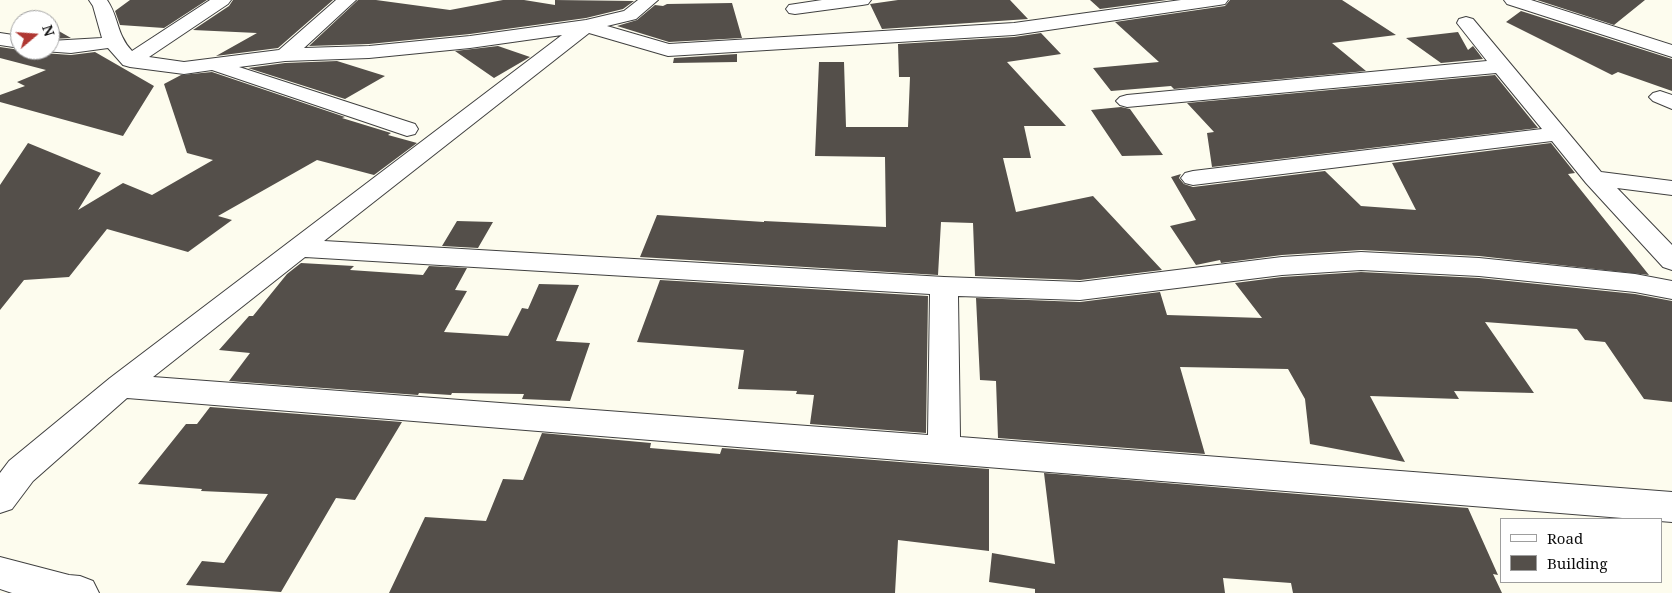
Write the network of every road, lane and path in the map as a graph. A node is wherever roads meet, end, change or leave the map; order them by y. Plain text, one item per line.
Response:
1 (98, 0) edge
2 (222, 0) edge
3 (347, 0) edge
4 (649, 0) edge
5 (862, 0) edge
6 (1219, 0) edge
7 (1513, 0) edge
8 (794, 9) dead end
9 (1466, 23) dead end
10 (586, 26) junction
11 (113, 42) junction
12 (60, 47) edge
13 (1672, 50) edge
14 (284, 55) junction
15 (130, 61) junction
16 (214, 65) junction
17 (1503, 66) junction
18 (1126, 101) dead end
19 (407, 129) dead end
20 (1557, 134) junction
21 (1193, 178) dead end
22 (1594, 178) junction
23 (1672, 188) edge
24 (299, 248) junction
25 (1672, 261) edge
26 (944, 286) junction
27 (1672, 290) edge
28 (121, 386) junction
29 (944, 449) junction
30 (0, 499) edge
31 (1672, 507) edge
32 (0, 573) edge
33 (80, 593) edge

1 - 11 street
2 - 15 street
3 - 14 street
4 - 10 street
5 - 8 street
6 - 10 street
7 - 13 street
9 - 17 street
10 - 14 street
10 - 24 street
11 - 12 street
11 - 15 street
14 - 16 street
15 - 16 street
16 - 19 street
17 - 18 street
17 - 20 street
20 - 21 street
20 - 22 street
22 - 23 street
22 - 25 street
24 - 26 street
24 - 28 street
26 - 27 street
26 - 29 street
28 - 29 street
28 - 30 street
29 - 31 street
32 - 33 street

